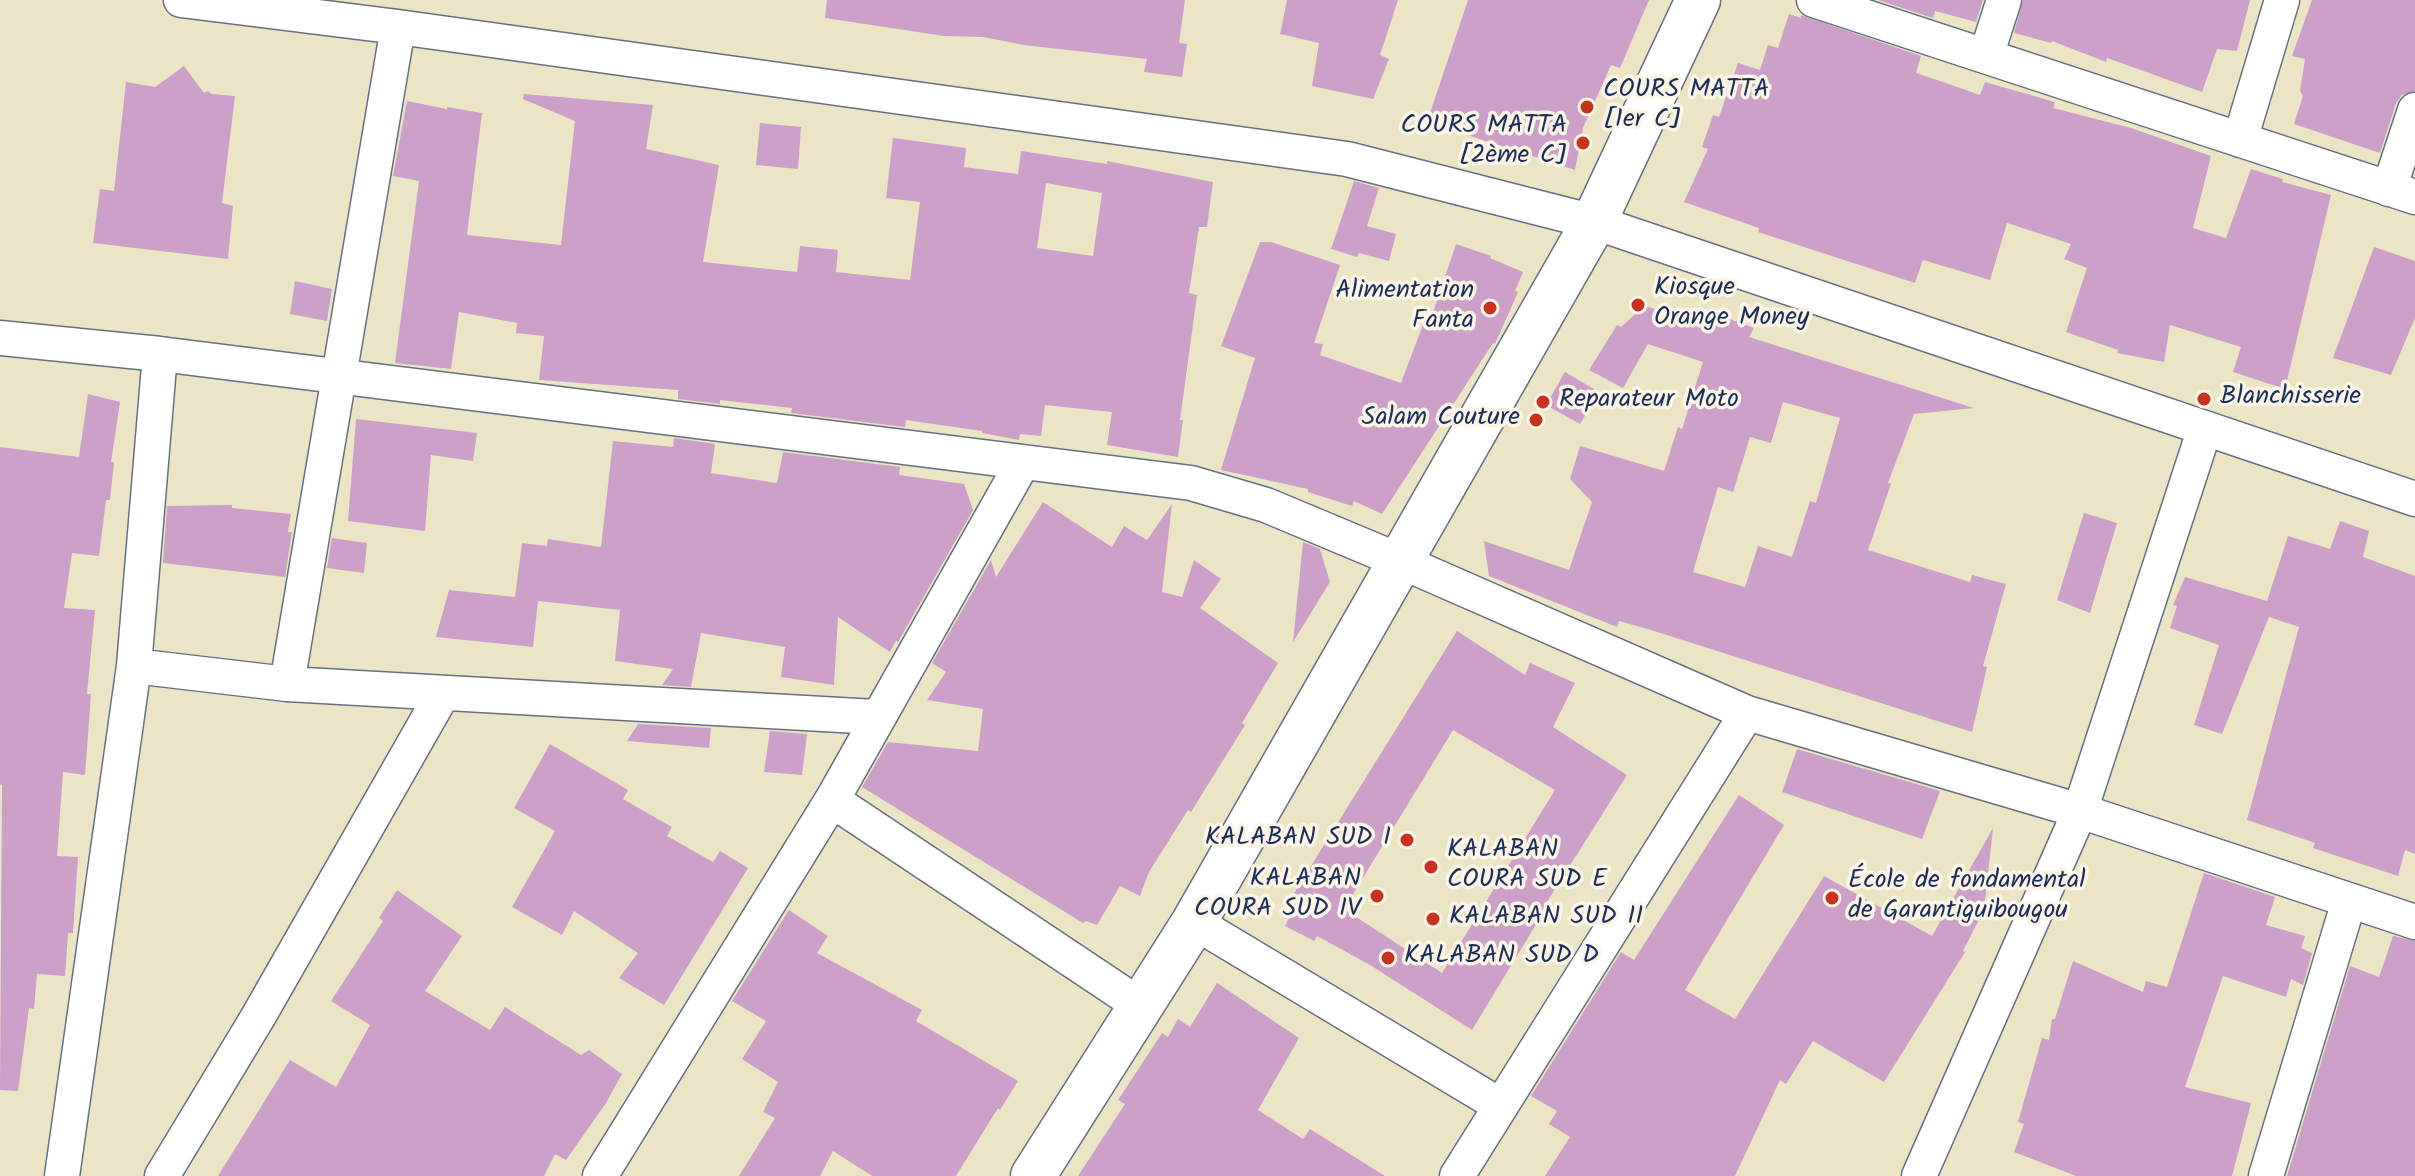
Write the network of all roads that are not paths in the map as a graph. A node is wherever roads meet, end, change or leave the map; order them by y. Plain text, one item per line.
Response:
1 (181, 0) edge
2 (1698, 0) edge
3 (1814, 0) edge
4 (2004, 0) edge
5 (2282, 0) edge
6 (398, 27) junction
7 (1986, 56) junction
8 (2415, 110) edge
9 (2240, 140) junction
10 (2402, 193) edge
11 (1594, 222) junction
12 (0, 338) edge
13 (160, 354) junction
14 (339, 376) junction
15 (2205, 428) junction
16 (1023, 462) junction
17 (2415, 499) edge
18 (1400, 561) junction
19 (134, 666) junction
20 (287, 684) junction
21 (443, 693) junction
22 (1747, 713) junction
23 (876, 717) junction
24 (832, 800) junction
25 (2080, 811) junction
26 (2349, 901) junction
27 (1194, 922) junction
28 (2415, 922) edge
29 (1141, 1006) junction
30 (1501, 1106) junction
31 (62, 1176) edge
32 (162, 1176) edge
33 (600, 1176) edge
34 (1033, 1176) edge
35 (1457, 1176) edge
36 (1919, 1176) edge
37 (2266, 1176) edge

1 - 6 street
2 - 11 street
3 - 7 street
4 - 7 street
5 - 9 street
6 - 11 street
6 - 14 street
7 - 9 street
8 - 10 street
9 - 10 street
11 - 15 street
11 - 18 street
12 - 13 street
13 - 14 street
13 - 19 street
14 - 16 street
14 - 20 street
15 - 17 street
15 - 25 street
16 - 18 street
16 - 23 street
18 - 22 street
18 - 27 street
19 - 20 street
19 - 31 street
20 - 21 street
21 - 23 street
21 - 32 street
22 - 25 street
22 - 30 street
23 - 24 street
24 - 29 street
24 - 33 street
25 - 26 street
25 - 36 street
26 - 28 street
26 - 37 street
27 - 29 street
27 - 30 street
29 - 34 street
30 - 35 street

